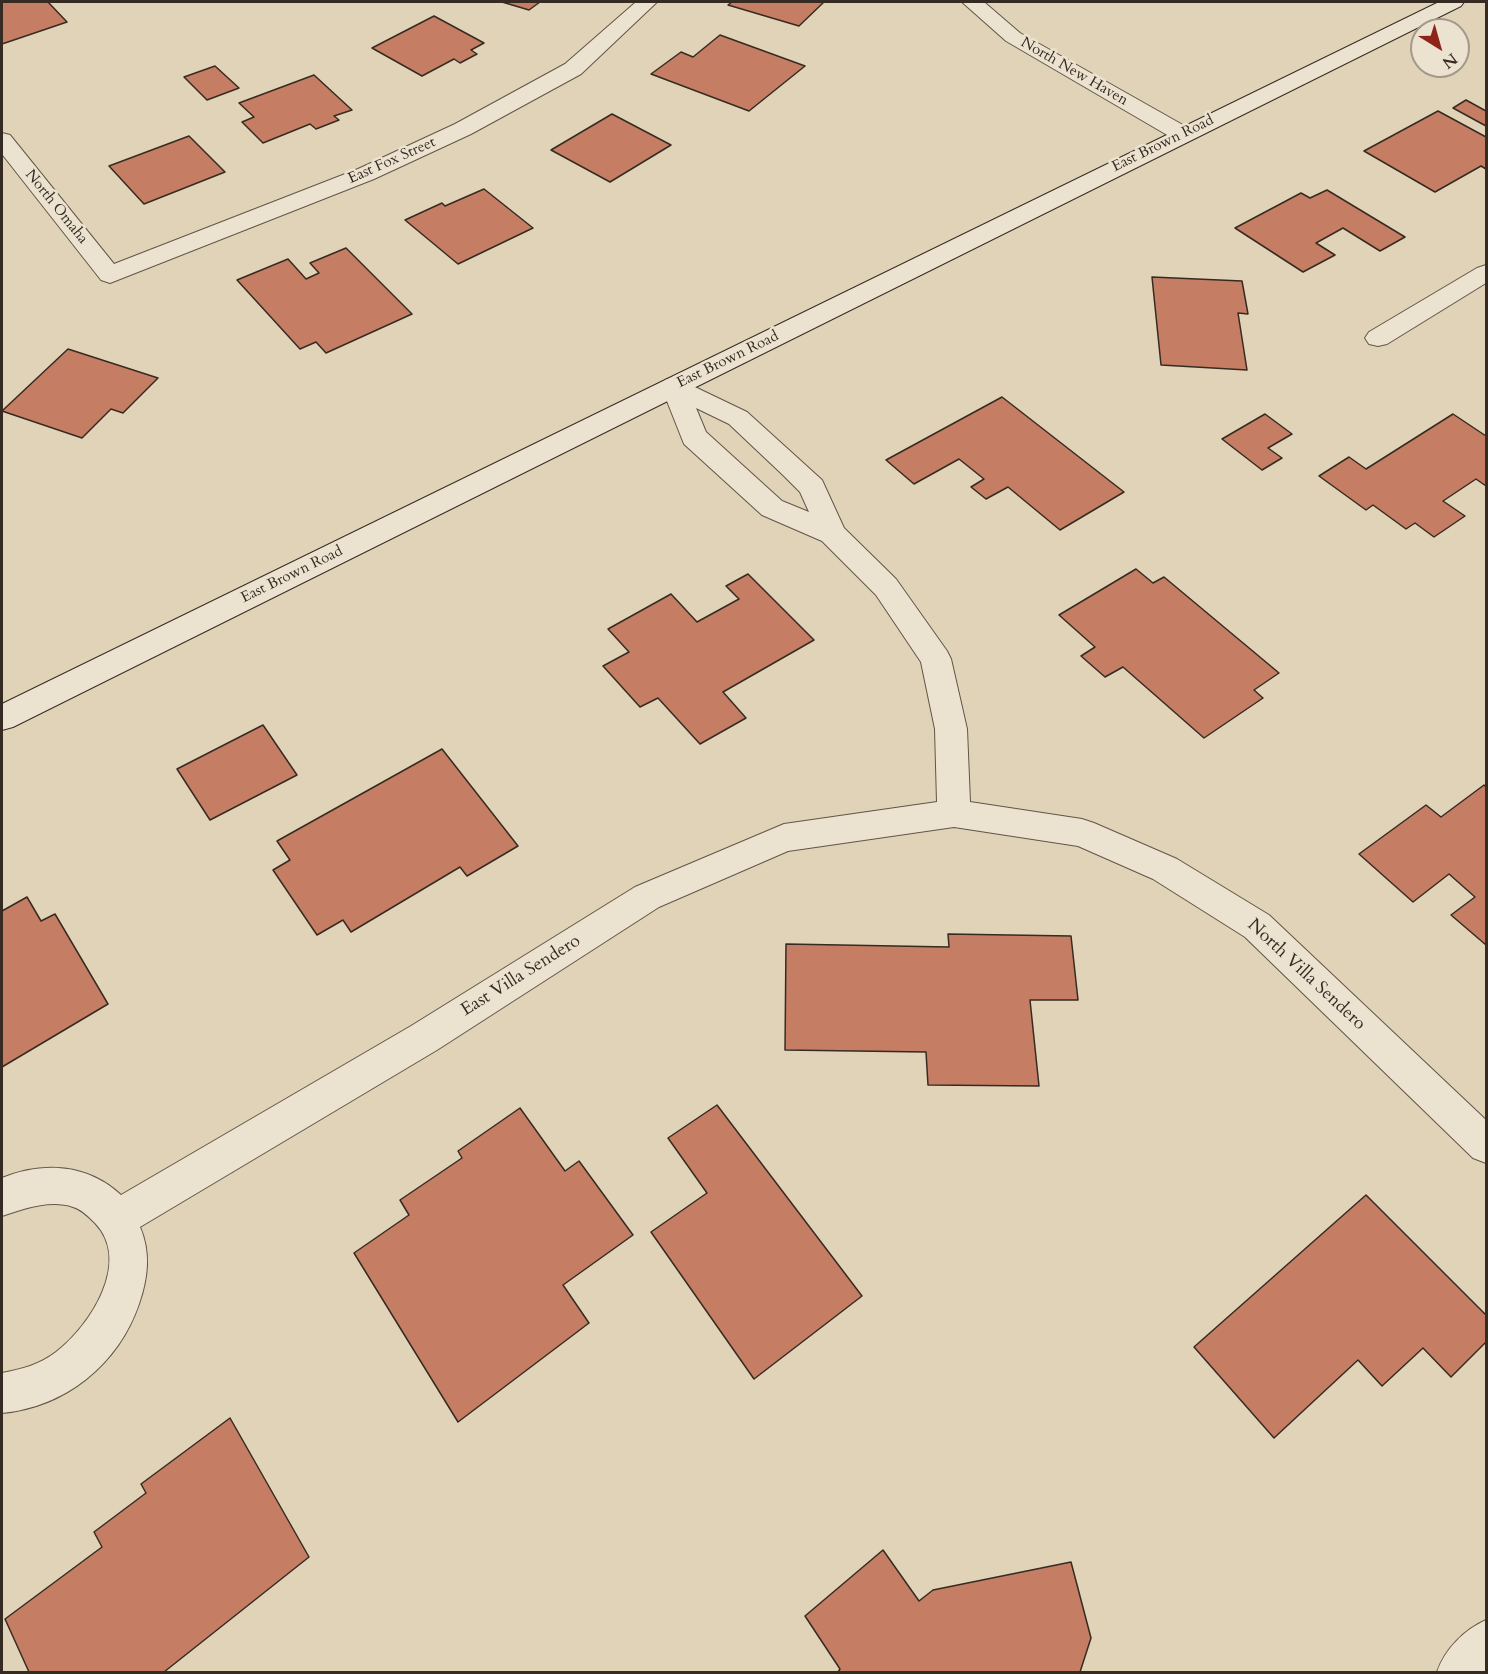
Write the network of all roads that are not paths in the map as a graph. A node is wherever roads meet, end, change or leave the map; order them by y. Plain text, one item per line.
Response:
1 (647, 2) edge
2 (972, 2) edge
3 (1454, 2) edge
4 (1182, 134) junction
5 (2, 140) edge
6 (1486, 273) edge
7 (110, 275) joint
8 (1378, 338) dead end
9 (674, 386) junction
10 (832, 534) junction
11 (2, 718) edge
12 (954, 813) junction
13 (1486, 1145) edge
14 (2, 1197) edge
15 (118, 1219) junction
16 (2, 1393) edge
17 (1486, 1643) edge
18 (1460, 1672) edge

1 - 7 street, East Fox Street
2 - 4 street, North New Haven
3 - 4 street, East Brown Road
4 - 9 street, East Brown Road
5 - 7 street, North Omaha
6 - 8 street
9 - 10 street
9 - 10 street
9 - 11 street, East Brown Road
10 - 12 street
12 - 13 street, North Villa Sendero
12 - 15 street, East Villa Sendero
14 - 15 street
15 - 16 street
17 - 18 street

